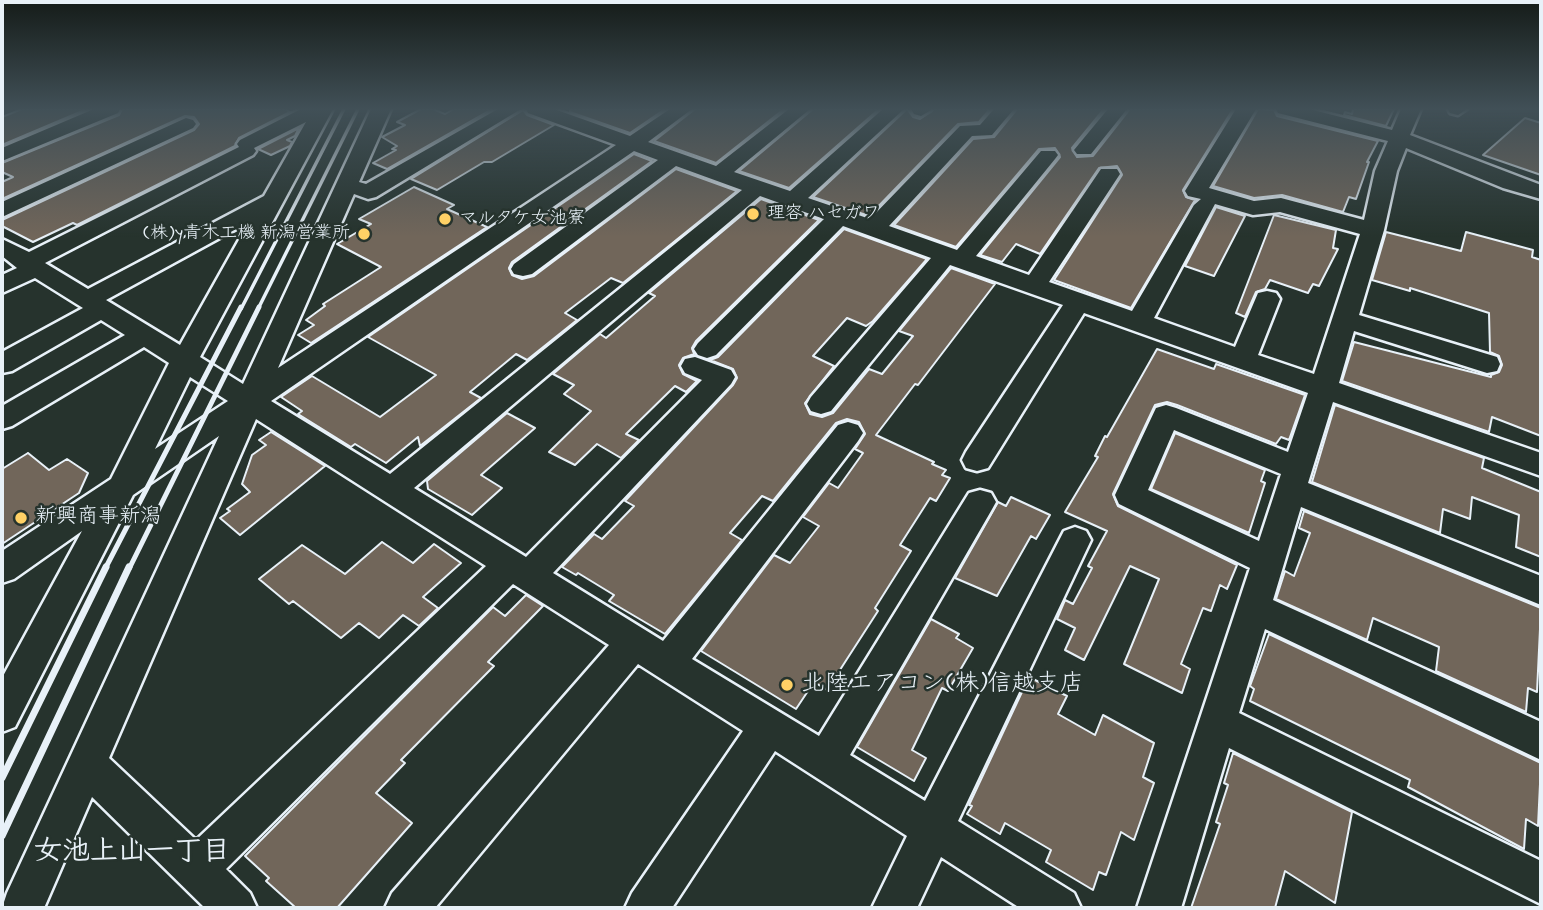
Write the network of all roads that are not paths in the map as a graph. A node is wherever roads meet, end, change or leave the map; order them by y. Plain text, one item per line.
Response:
1 (127, 151) edge
2 (240, 151) edge
3 (300, 151) edge
4 (361, 151) edge
5 (438, 151) edge
6 (621, 151) edge
7 (652, 151) edge
8 (747, 151) edge
9 (848, 151) edge
10 (947, 151) edge
11 (1220, 151) edge
12 (1394, 151) edge
13 (1433, 151) edge
14 (1048, 155) dead end
15 (673, 159) junction
16 (718, 174) junction
17 (1109, 174) dead end
18 (346, 185) junction
19 (757, 188) junction
20 (1541, 192) edge
21 (273, 200) junction
22 (792, 201) junction
23 (1205, 205) dead end
24 (2, 210) edge
25 (839, 217) junction
26 (873, 229) junction
27 (1374, 230) junction
28 (2, 246) edge
29 (954, 258) junction
30 (31, 265) junction
31 (523, 269) dead end
32 (2, 285) edge
33 (1034, 286) junction
34 (1267, 299) dead end
35 (1078, 302) junction
36 (94, 305) junction
37 (1344, 319) junction
38 (1138, 323) junction
39 (144, 336) junction
40 (1243, 360) junction
41 (184, 361) junction
42 (2, 364) edge
43 (1486, 364) dead end
44 (1322, 388) junction
45 (249, 401) junction
46 (821, 404) dead end
47 (2, 419) edge
48 (848, 433) dead end
49 (976, 460) dead end
50 (1541, 466) edge
51 (1293, 479) junction
52 (122, 487) junction
53 (391, 490) junction
54 (980, 502) dead end
55 (1075, 540) dead end
56 (1268, 561) junction
57 (2, 569) edge
58 (519, 570) junction
59 (1541, 591) edge
60 (1253, 607) junction
61 (634, 642) junction
62 (667, 663) junction
63 (2, 714) edge
64 (1217, 722) junction
65 (768, 728) junction
66 (1541, 741) edge
67 (825, 762) junction
68 (87, 764) junction
69 (933, 830) junction
70 (196, 869) junction
71 (1541, 883) edge
72 (22, 908) edge
73 (235, 908) edge
74 (407, 908) edge
75 (647, 908) edge
76 (894, 908) edge
77 (1059, 908) edge
78 (1159, 908) edge

1 - 24 street
2 - 30 street
3 - 21 street
4 - 18 street
5 - 18 street
6 - 45 street
7 - 15 street
8 - 16 street
9 - 22 street
10 - 26 street
11 - 27 street
12 - 27 street
13 - 20 street
14 - 29 street
15 - 16 street
15 - 31 street
16 - 19 street
17 - 33 street
18 - 45 street
19 - 22 street
19 - 53 street
21 - 36 street
21 - 41 street
22 - 25 street
23 - 38 street
25 - 26 street
25 - 58 street
26 - 29 street
27 - 37 street
28 - 30 street
29 - 33 street
29 - 46 street
30 - 32 street
30 - 36 street
33 - 35 street
34 - 40 street
35 - 38 street
35 - 49 street
36 - 39 street
36 - 42 street
37 - 43 street
37 - 44 street
38 - 40 street
39 - 41 street
39 - 47 street
40 - 44 street
41 - 45 street
41 - 52 street
44 - 50 street
44 - 51 street
45 - 52 street
45 - 53 street
45 - 68 street
48 - 62 street
51 - 56 street
51 - 56 street
51 - 59 street
52 - 57 street
52 - 63 street
53 - 58 street
54 - 67 street
55 - 69 street
56 - 60 street
58 - 61 street
58 - 70 street
60 - 64 street
60 - 66 street
61 - 62 street
61 - 74 street
62 - 65 street
64 - 71 street
64 - 78 street
65 - 67 street
65 - 75 street
67 - 69 street
68 - 70 street
68 - 72 street
69 - 76 street
69 - 77 street
70 - 73 street

